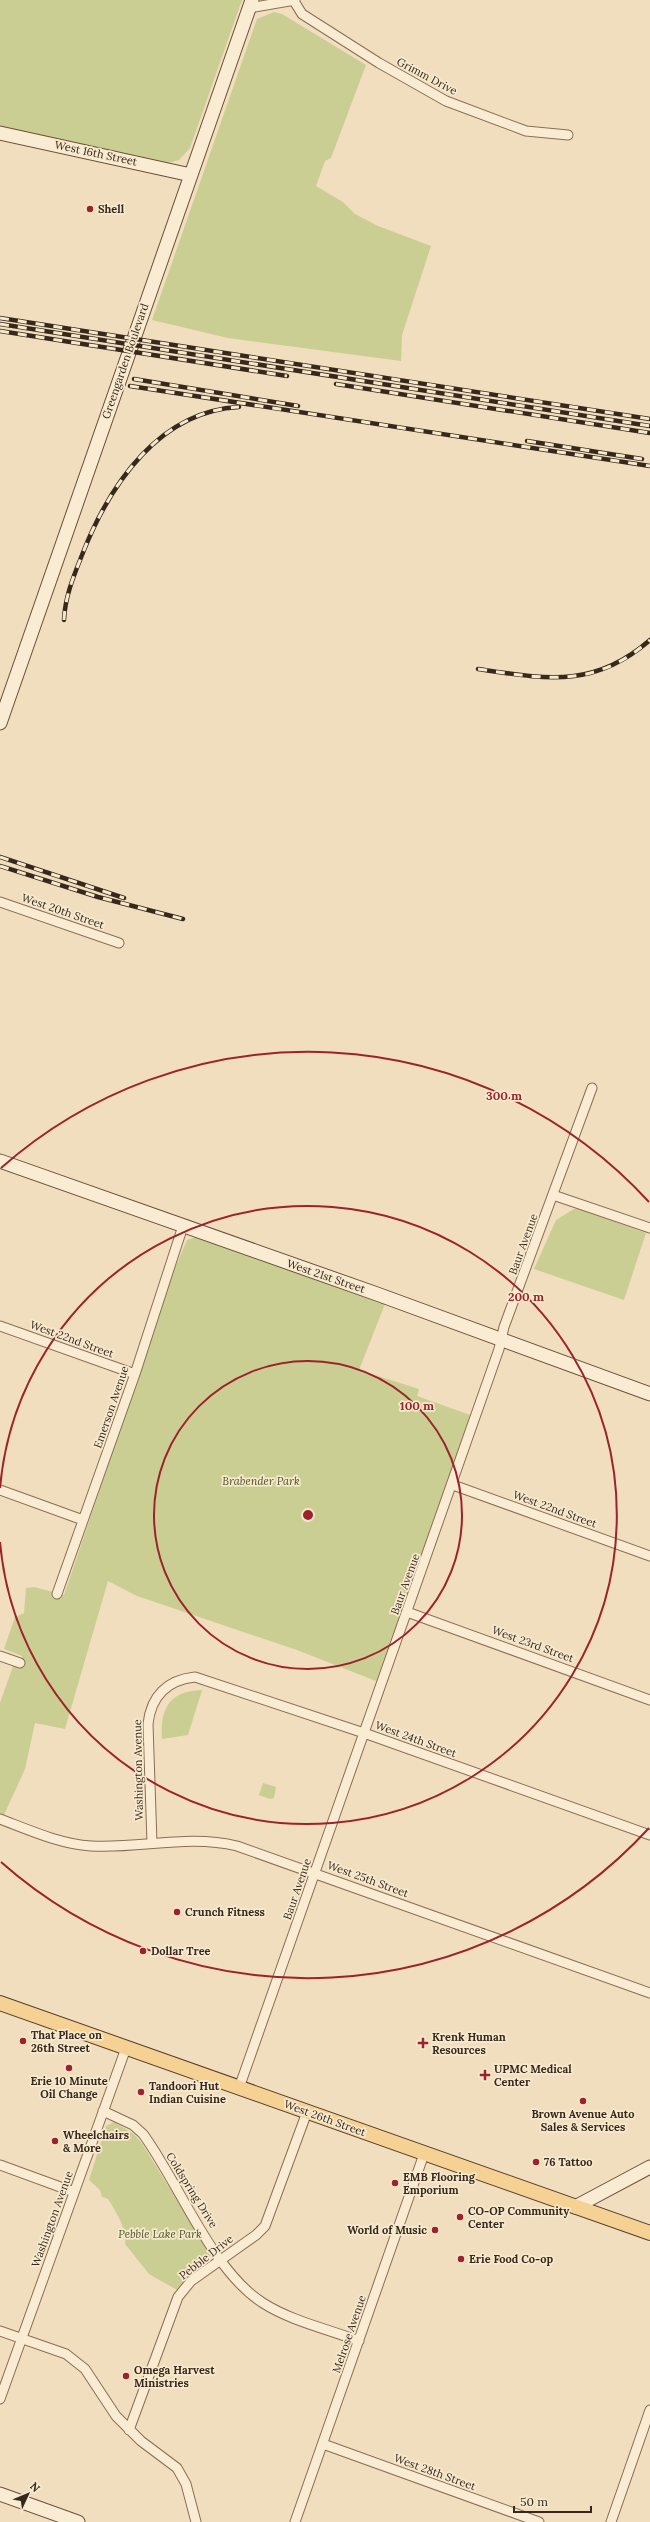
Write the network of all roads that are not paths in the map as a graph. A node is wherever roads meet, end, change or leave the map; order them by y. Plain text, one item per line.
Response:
1 (294, 0) edge
2 (250, 4) edge
3 (0, 133) edge
4 (568, 135) dead end
5 (190, 175) junction
6 (0, 723) edge
7 (0, 902) edge
8 (119, 943) dead end
9 (592, 1088) dead end
10 (0, 1161) edge
11 (554, 1195) junction
12 (183, 1226) junction
13 (650, 1228) edge
14 (0, 1326) edge
15 (501, 1339) junction
16 (135, 1374) junction
17 (650, 1394) edge
18 (453, 1486) junction
19 (0, 1490) edge
20 (83, 1520) junction
21 (650, 1556) edge
22 (58, 1594) dead end
23 (407, 1612) junction
24 (0, 1656) edge
25 (20, 1664) dead end
26 (172, 1682) joint
27 (650, 1700) edge
28 (364, 1733) junction
29 (0, 1819) edge
30 (650, 1835) edge
31 (152, 1843) junction
32 (315, 1873) junction
33 (650, 1993) edge
34 (0, 2003) edge
35 (126, 2048) junction
36 (239, 2088) junction
37 (104, 2111) junction
38 (307, 2112) junction
39 (424, 2154) junction
40 (0, 2165) edge
41 (650, 2167) edge
42 (74, 2192) junction
43 (575, 2207) junction
44 (650, 2233) edge
45 (220, 2258) junction
46 (0, 2331) edge
47 (21, 2339) junction
48 (359, 2340) junction
49 (0, 2399) edge
50 (650, 2410) edge
51 (129, 2430) junction
52 (323, 2444) junction
53 (0, 2494) edge
54 (78, 2522) edge
55 (196, 2522) edge
56 (296, 2522) edge
57 (539, 2522) edge
58 (611, 2522) edge

1 - 2 street
1 - 4 street, Grimm Drive
2 - 5 street, Greengarden Boulevard
3 - 5 street, West 16th Street
5 - 6 street, Greengarden Boulevard
7 - 8 street, West 20th Street
9 - 11 street, Baur Avenue
10 - 12 street, West 21st Street
11 - 13 street
11 - 15 street, Baur Avenue
12 - 15 street, West 21st Street
12 - 16 street, Emerson Avenue
14 - 16 street, West 22nd Street
15 - 17 street, West 21st Street
15 - 18 street, Baur Avenue
16 - 20 street, Emerson Avenue
18 - 21 street, West 22nd Street
18 - 23 street, Baur Avenue
19 - 20 street
20 - 22 street, Emerson Avenue
23 - 27 street, West 23rd Street
23 - 28 street, Baur Avenue
24 - 25 street
26 - 28 street, West 24th Street
26 - 31 street, Washington Avenue
28 - 30 street, West 24th Street
28 - 32 street, Baur Avenue
29 - 31 street, West 25th Street
31 - 32 street, West 25th Street
32 - 33 street, West 25th Street
32 - 36 street, Baur Avenue
34 - 35 main road, West 26th Street
35 - 36 main road, West 26th Street
35 - 37 street, Washington Avenue
36 - 38 main road, West 26th Street
37 - 42 street, Washington Avenue
37 - 45 street, Coldspring Drive
38 - 39 main road, West 26th Street
38 - 45 street, Pebble Drive
39 - 43 main road, West 26th Street
39 - 48 street, Melrose Avenue
40 - 42 street
41 - 43 street
42 - 47 street, Washington Avenue
43 - 44 main road, West 26th Street
45 - 48 street, Coldspring Drive
45 - 51 street, Pebble Drive
46 - 47 street
47 - 49 street, Washington Avenue
47 - 51 street
48 - 52 street, Melrose Avenue
50 - 58 street
51 - 55 street
52 - 56 street, Melrose Avenue
52 - 57 street, West 28th Street
53 - 54 street

